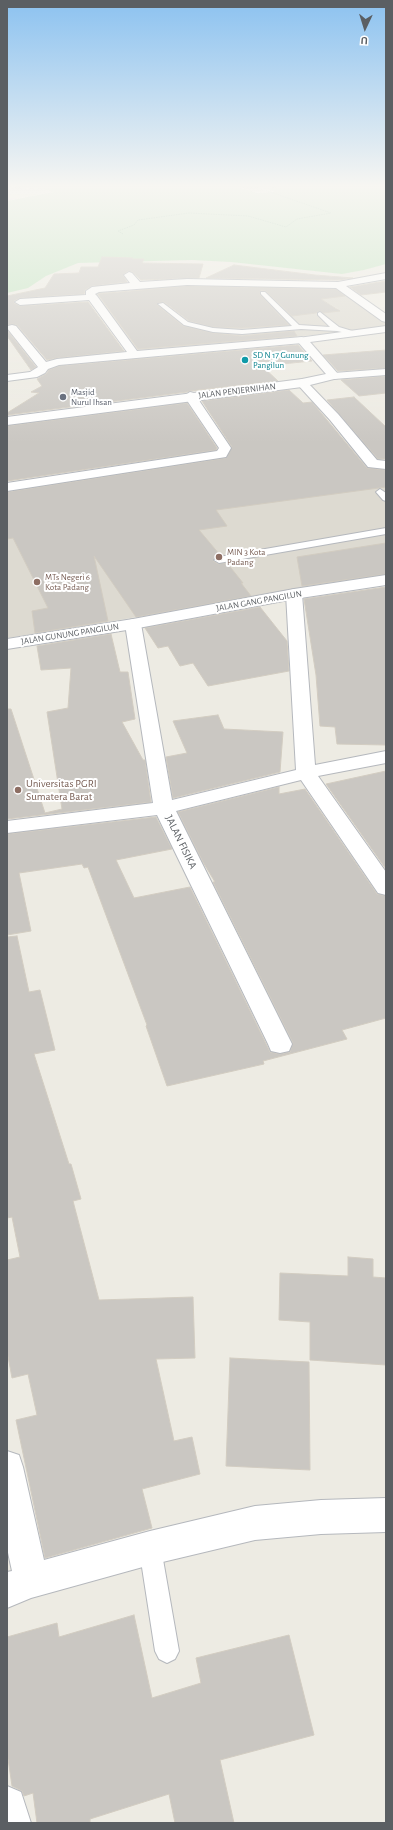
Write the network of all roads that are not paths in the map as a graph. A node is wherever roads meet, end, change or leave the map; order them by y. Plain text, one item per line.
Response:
1 (129, 275) dead end
2 (386, 276) edge
3 (137, 285) junction
4 (338, 285) junction
5 (263, 293) dead end
6 (92, 297) junction
7 (20, 302) dead end
8 (161, 304) dead end
9 (320, 314) dead end
10 (386, 319) edge
11 (297, 327) junction
12 (12, 328) dead end
13 (337, 329) junction
14 (386, 329) edge
15 (356, 333) junction
16 (302, 340) junction
17 (134, 354) junction
18 (44, 367) junction
19 (386, 372) edge
20 (334, 376) junction
21 (7, 378) edge
22 (302, 383) junction
23 (190, 396) junction
24 (7, 421) edge
25 (386, 465) edge
26 (7, 487) edge
27 (386, 531) edge
28 (219, 560) dead end
29 (386, 580) edge
30 (294, 594) junction
31 (133, 624) junction
32 (7, 644) edge
33 (386, 757) edge
34 (306, 773) junction
35 (164, 808) junction
36 (7, 827) edge
37 (386, 888) edge
38 (280, 1044) dead end
39 (7, 1467) edge
40 (386, 1515) edge
41 (150, 1548) junction
42 (19, 1585) edge
43 (167, 1651) dead end
44 (7, 1806) edge
45 (11, 1823) edge

1 - 3 street
2 - 4 street
3 - 4 street
3 - 6 street
4 - 10 street
5 - 11 lane
6 - 7 street
6 - 17 street
8 - 11 lane
9 - 13 lane
11 - 13 lane
12 - 18 street
13 - 15 lane
14 - 15 street
15 - 16 street
16 - 17 street
16 - 20 street
17 - 18 street
18 - 21 street
19 - 20 street, JALAN PENJERNIHAN
20 - 22 street, JALAN PENJERNIHAN
22 - 23 street, JALAN PENJERNIHAN
22 - 25 street
23 - 24 street, JALAN PENJERNIHAN
23 - 26 street
27 - 28 lane
29 - 30 street, JALAN GANG PANGILUN
30 - 31 street, JALAN GANG PANGILUN
30 - 34 street
31 - 32 street, JALAN GUNUNG PANGILUN
31 - 35 street, JALAN FISIKA
33 - 34 street
34 - 35 street
34 - 37 street
35 - 36 street
35 - 38 street, JALAN FISIKA
39 - 42 street
40 - 41 street
41 - 42 street
41 - 43 lane
44 - 45 street

